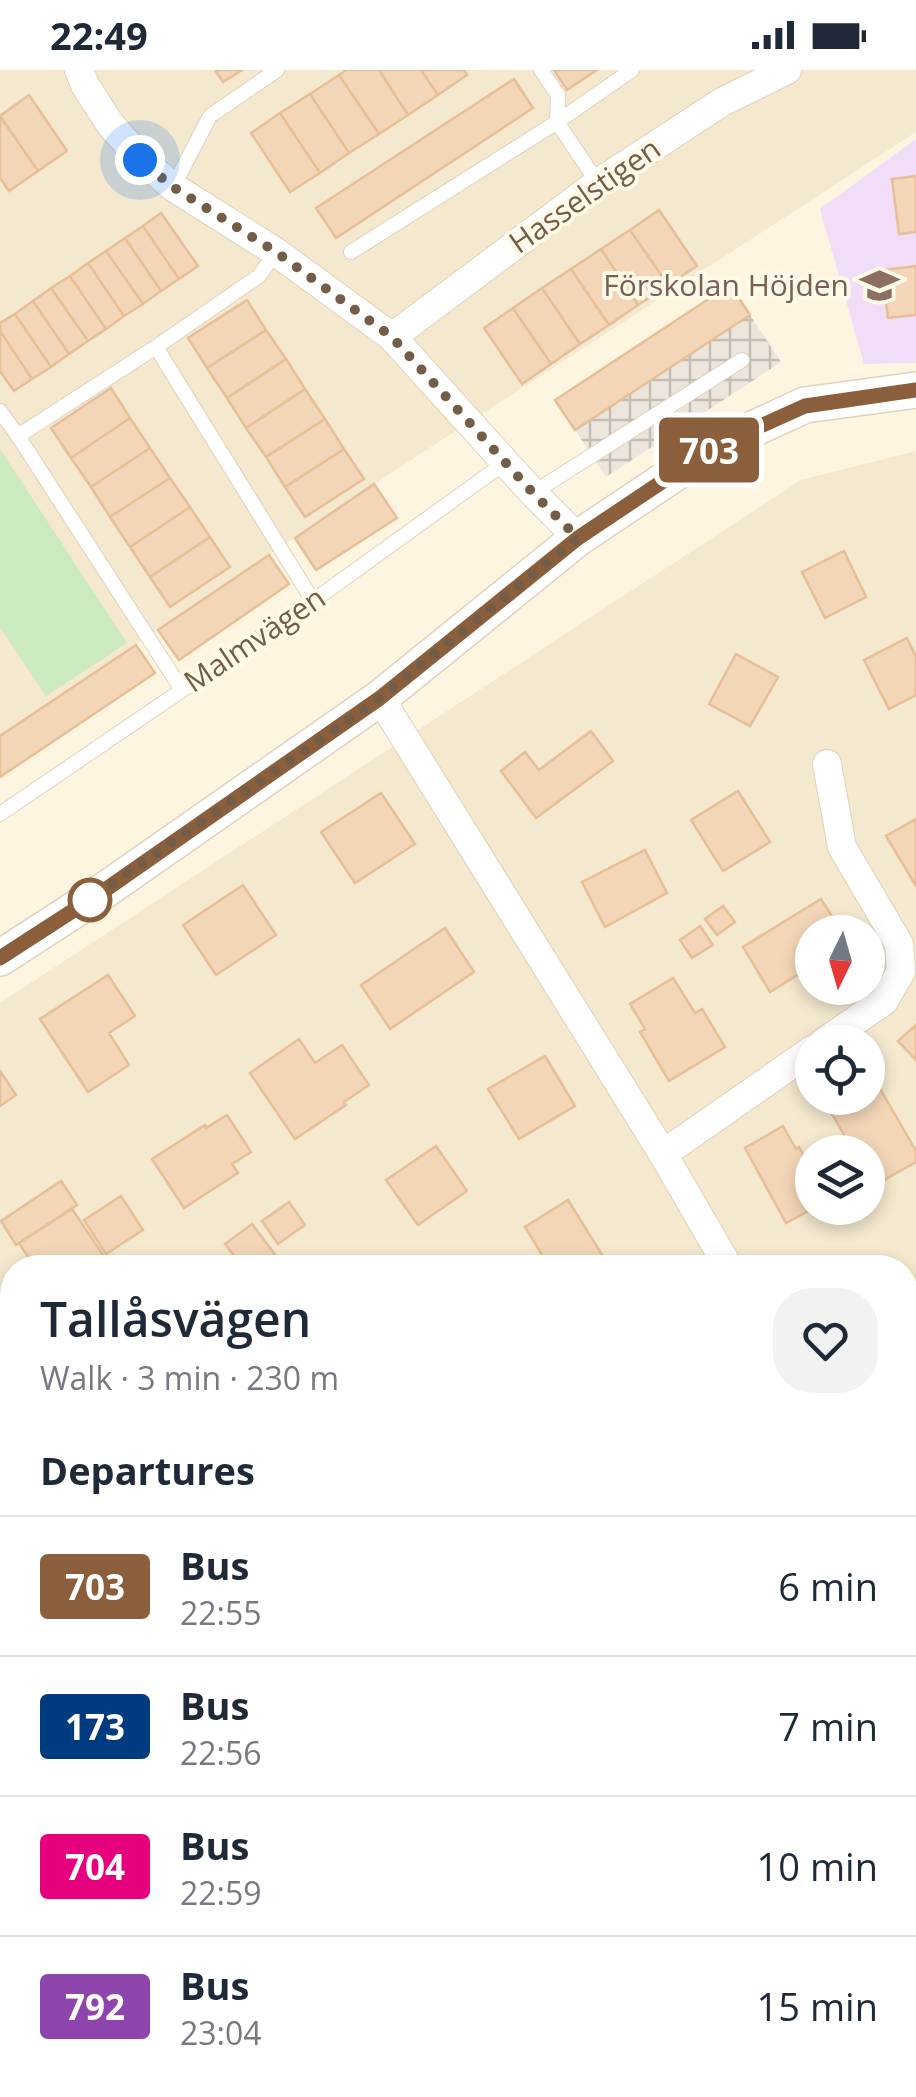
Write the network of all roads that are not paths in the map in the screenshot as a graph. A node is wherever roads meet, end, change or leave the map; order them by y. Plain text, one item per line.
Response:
1 (79, 70) edge
2 (277, 70) edge
3 (541, 70) edge
4 (632, 70) edge
5 (787, 70) edge
6 (558, 122) junction
7 (598, 184) junction
8 (173, 187) junction
9 (276, 252) junction
10 (352, 252) dead end
11 (392, 337) junction
12 (156, 348) junction
13 (742, 360) dead end
14 (916, 390) edge
15 (0, 411) edge
16 (18, 436) junction
17 (506, 462) junction
18 (533, 493) junction
19 (578, 538) junction
20 (313, 601) junction
21 (182, 690) junction
22 (380, 698) junction
23 (827, 764) dead end
24 (0, 814) edge
25 (0, 958) edge
26 (849, 1025) edge
27 (795, 1062) edge
28 (663, 1154) junction
29 (721, 1255) edge

1 - 8 street
2 - 8 lane
3 - 6 lane
4 - 6 lane
5 - 7 street, Hasselstigen
6 - 7 lane
6 - 10 lane
7 - 11 street, Hasselstigen
8 - 9 street
9 - 11 street
9 - 12 lane
11 - 17 street
12 - 16 lane
12 - 20 lane
13 - 18 lane
14 - 19 street
15 - 16 lane
16 - 21 lane
17 - 18 street
17 - 20 lane, Malmvägen
18 - 19 street
19 - 22 street
20 - 21 lane, Malmvägen
21 - 24 lane, Malmvägen
22 - 25 street
22 - 28 street
23 - 26 street
27 - 28 street
28 - 29 street

